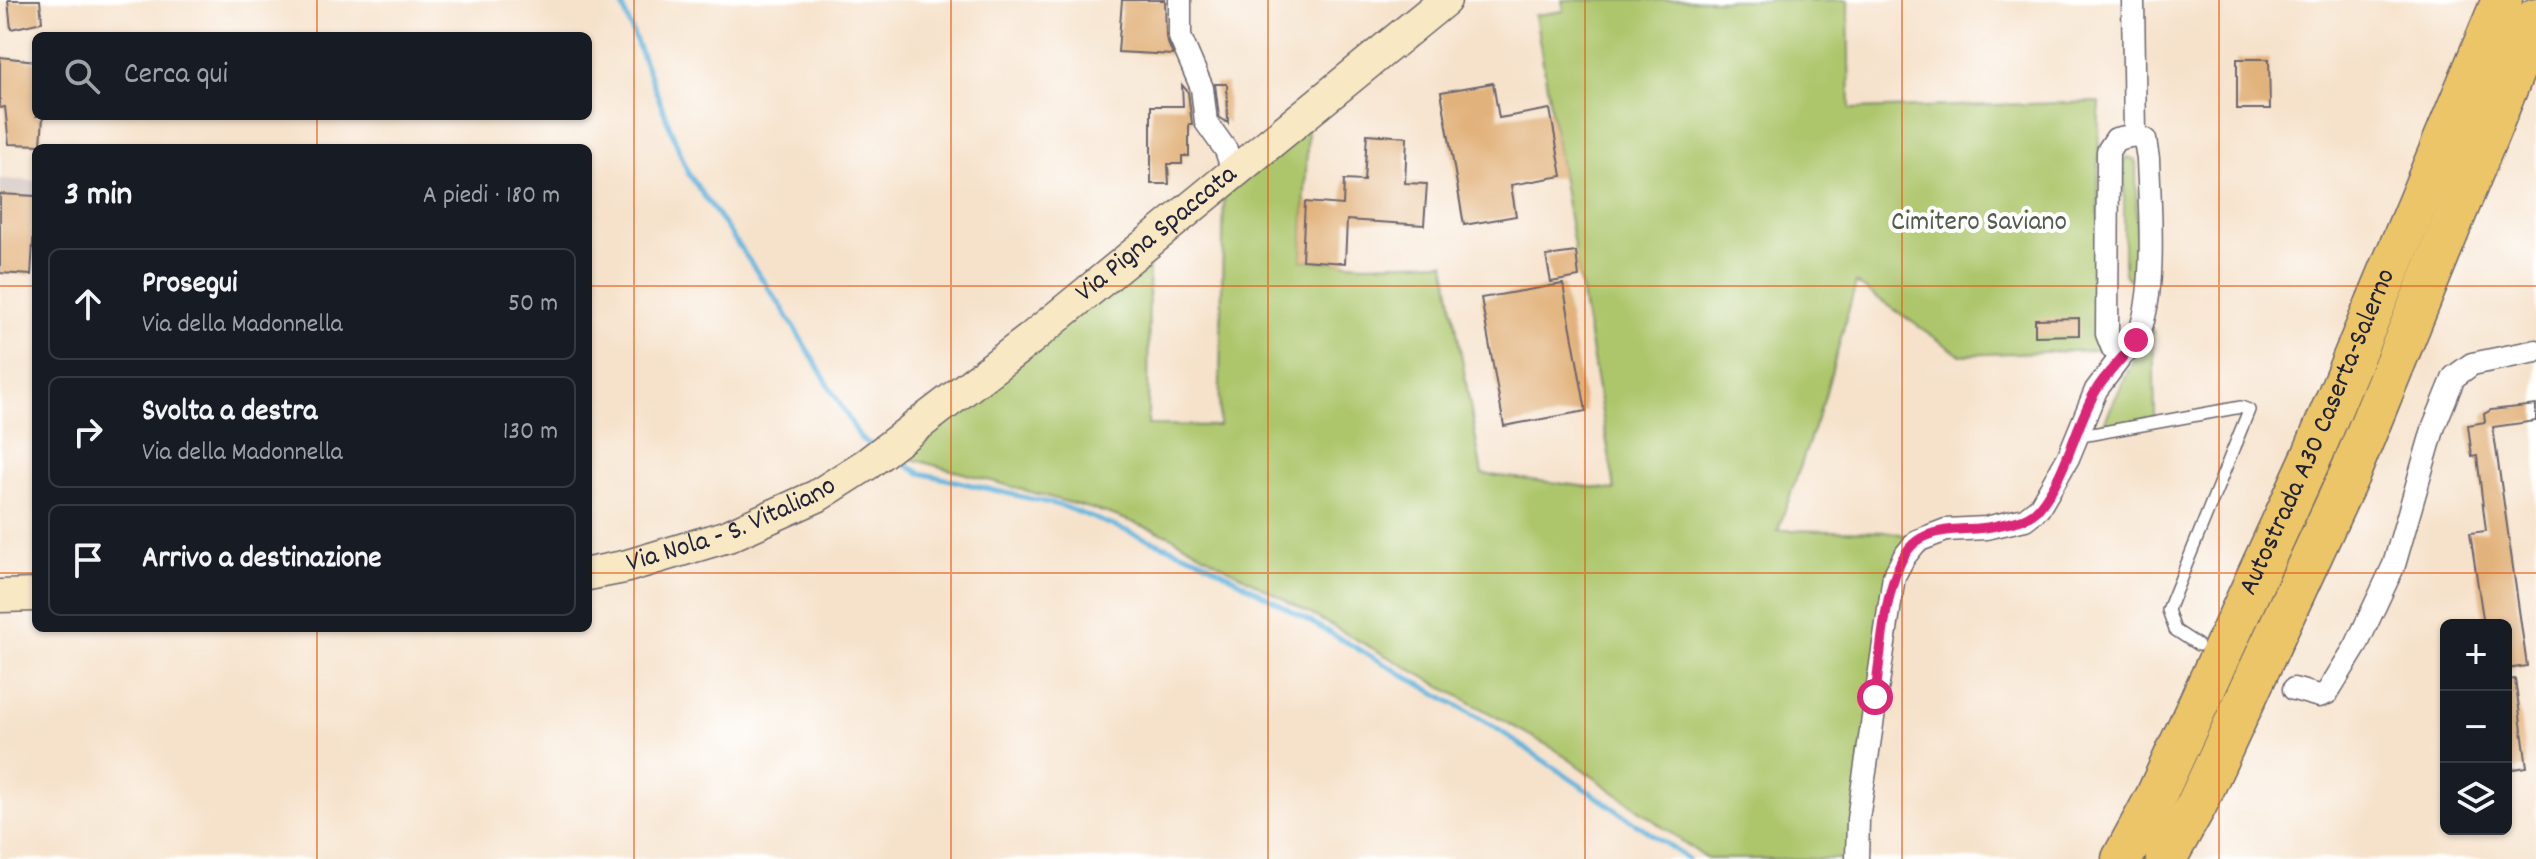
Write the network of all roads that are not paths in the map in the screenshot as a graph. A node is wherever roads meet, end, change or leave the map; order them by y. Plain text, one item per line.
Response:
1 (1180, 0) edge
2 (1445, 0) edge
3 (2133, 0) edge
4 (2502, 0) edge
5 (2536, 18) edge
6 (2135, 135) junction
7 (1229, 178) junction
8 (2536, 351) edge
9 (2123, 354) junction
10 (2076, 437) junction
11 (867, 464) joint
12 (592, 573) edge
13 (32, 595) edge
14 (0, 596) edge
15 (2198, 645) dead end
16 (2294, 689) dead end
17 (1857, 859) edge
18 (2122, 859) edge
19 (2166, 859) edge

1 - 7 street
2 - 7 main road, Via Pigna Spaccata
3 - 6 street
4 - 18 highway, Autostrada A30 Caserta-Salerno
5 - 19 highway, Autostrada A30 Caserta-Salerno
6 - 9 street
6 - 9 street
7 - 11 main road, Via Pigna Spaccata
8 - 16 street
9 - 10 street
10 - 15 lane
10 - 17 street
11 - 12 main road, Via Nola - S. Vitaliano
13 - 14 main road

